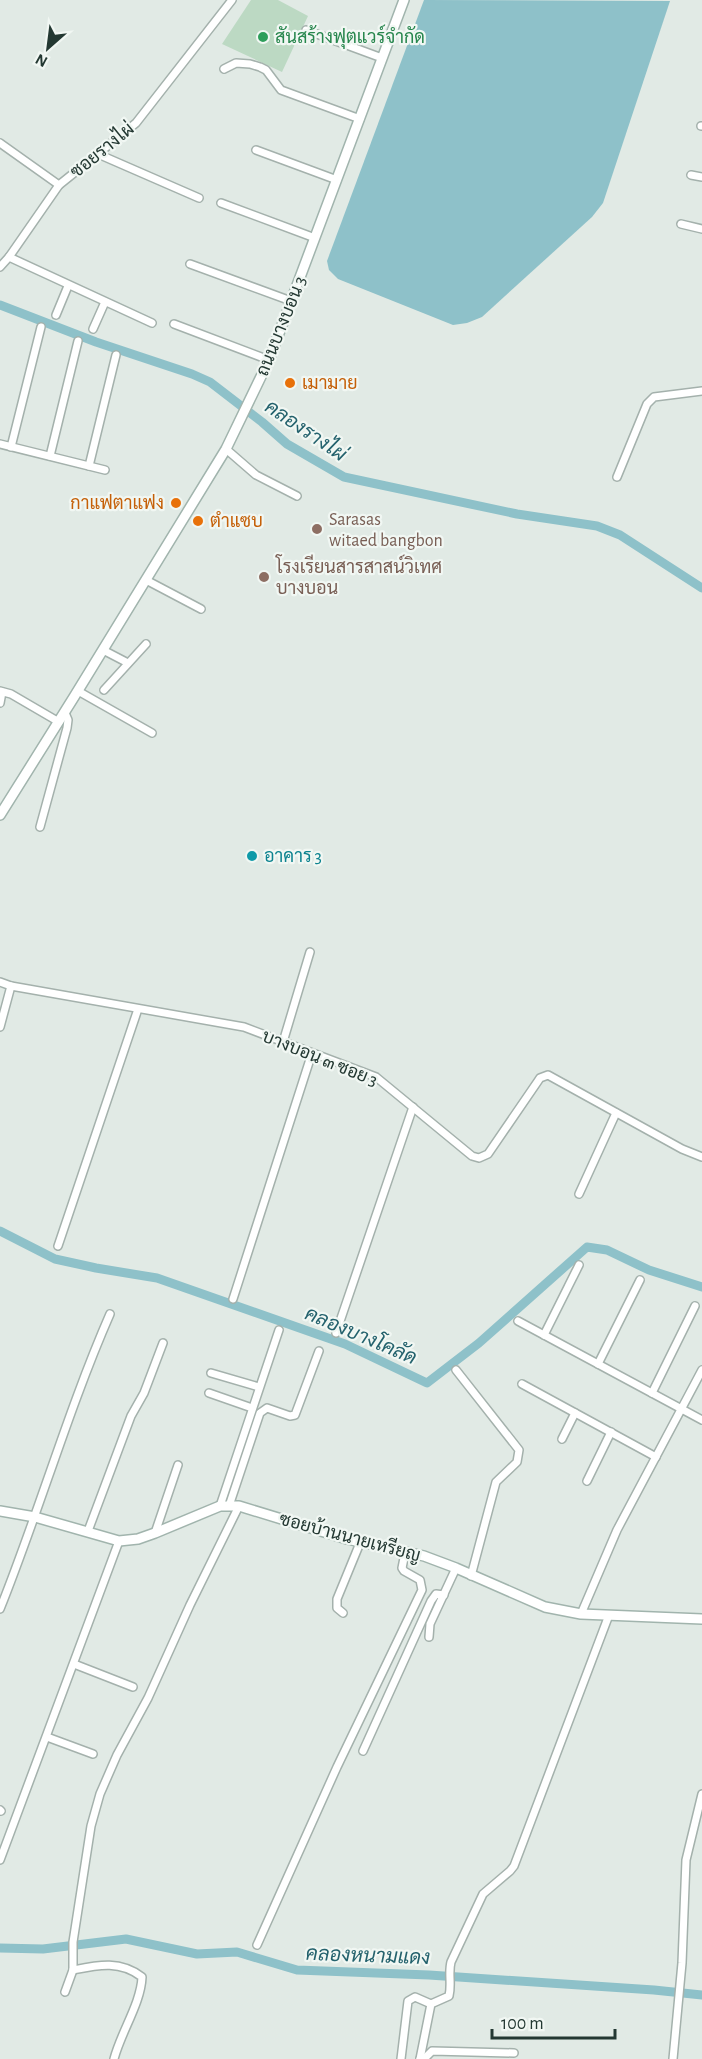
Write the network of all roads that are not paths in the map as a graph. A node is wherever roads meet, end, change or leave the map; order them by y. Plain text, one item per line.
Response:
1 (232, 0) edge
2 (403, 0) edge
3 (306, 30) dead end
4 (382, 58) junction
5 (224, 69) dead end
6 (360, 119) junction
7 (0, 143) edge
8 (256, 150) dead end
9 (98, 154) junction
10 (691, 174) dead end
11 (702, 177) edge
12 (337, 180) junction
13 (59, 185) junction
14 (199, 198) dead end
15 (221, 203) dead end
16 (681, 224) dead end
17 (702, 229) edge
18 (315, 238) junction
19 (9, 257) junction
20 (1, 264) edge
21 (190, 264) dead end
22 (68, 286) junction
23 (291, 301) junction
24 (105, 302) junction
25 (56, 315) dead end
26 (152, 323) dead end
27 (174, 324) dead end
28 (41, 327) dead end
29 (93, 329) dead end
30 (78, 341) dead end
31 (116, 356) dead end
32 (269, 360) junction
33 (702, 391) edge
34 (0, 444) edge
35 (11, 447) junction
36 (226, 448) junction
37 (50, 456) junction
38 (89, 466) junction
39 (105, 470) dead end
40 (617, 477) dead end
41 (297, 496) dead end
42 (146, 580) junction
43 (201, 609) dead end
44 (147, 644) dead end
45 (103, 650) junction
46 (128, 663) junction
47 (104, 690) dead end
48 (78, 691) junction
49 (1, 692) edge
50 (0, 702) edge
51 (65, 713) junction
52 (59, 722) junction
53 (152, 733) dead end
54 (0, 816) edge
55 (40, 826) dead end
56 (310, 952) dead end
57 (0, 982) edge
58 (11, 986) junction
59 (138, 1009) junction
60 (1, 1015) edge
61 (0, 1027) edge
62 (283, 1042) junction
63 (312, 1053) junction
64 (413, 1107) junction
65 (616, 1113) junction
66 (702, 1157) edge
67 (579, 1194) dead end
68 (58, 1246) dead end
69 (579, 1264) dead end
70 (640, 1280) dead end
71 (233, 1299) dead end
72 (694, 1306) dead end
73 (110, 1314) dead end
74 (518, 1321) dead end
75 (279, 1330) dead end
76 (336, 1333) dead end
77 (544, 1335) junction
78 (164, 1343) dead end
79 (318, 1351) dead end
80 (598, 1364) junction
81 (456, 1370) dead end
82 (702, 1370) edge
83 (211, 1373) dead end
84 (522, 1384) dead end
85 (260, 1387) junction
86 (209, 1393) dead end
87 (652, 1393) junction
88 (252, 1408) junction
89 (681, 1409) junction
90 (575, 1413) junction
91 (702, 1420) edge
92 (611, 1432) junction
93 (562, 1439) dead end
94 (656, 1457) junction
95 (178, 1465) dead end
96 (587, 1481) dead end
97 (229, 1506) junction
98 (0, 1511) edge
99 (34, 1517) junction
100 (88, 1532) junction
101 (155, 1533) junction
102 (119, 1541) junction
103 (360, 1543) junction
104 (405, 1553) junction
105 (456, 1568) junction
106 (471, 1576) junction
107 (444, 1595) junction
108 (0, 1609) edge
109 (343, 1613) dead end
110 (581, 1614) junction
111 (609, 1615) junction
112 (702, 1619) edge
113 (429, 1637) dead end
114 (74, 1664) junction
115 (133, 1687) dead end
116 (47, 1737) junction
117 (363, 1750) dead end
118 (93, 1754) dead end
119 (702, 1794) edge
120 (0, 1860) edge
121 (257, 1945) dead end
122 (73, 1970) junction
123 (65, 1992) dead end
124 (431, 2004) junction
125 (514, 2053) dead end
126 (114, 2059) edge
127 (401, 2059) edge
128 (673, 2059) edge

1 - 9 street, ซอยรางไผ่
2 - 4 main road, ถนนบางบอน 3
3 - 4 street
4 - 6 main road, ถนนบางบอน 3
5 - 6 street
6 - 12 main road, ถนนบางบอน 3
7 - 13 street
8 - 12 street
9 - 13 street, ซอยรางไผ่
9 - 14 street
10 - 11 street
12 - 18 main road, ถนนบางบอน 3
13 - 19 street, ซอยรางไผ่
15 - 18 street
16 - 17 street
18 - 23 main road, ถนนบางบอน 3
19 - 20 street, ซอยรางไผ่
19 - 22 street
21 - 23 street
22 - 24 street
22 - 25 street
23 - 32 main road, ถนนบางบอน 3
24 - 26 street
24 - 29 street
27 - 32 street
28 - 35 street
30 - 37 street
31 - 38 street
32 - 36 main road, ถนนบางบอน 3
33 - 40 street
34 - 35 street
35 - 37 street
36 - 41 street
36 - 42 main road, ถนนบางบอน 3
37 - 38 street
38 - 39 street
42 - 43 street
42 - 45 main road, ถนนบางบอน 3
44 - 46 street
45 - 46 street
45 - 48 main road, ถนนบางบอน 3
46 - 47 street
48 - 51 main road, ถนนบางบอน 3
48 - 53 street
49 - 50 street
49 - 52 street
51 - 52 main road, ถนนบางบอน 3
51 - 55 street
52 - 54 main road, ถนนบางบอน 3
56 - 62 street
57 - 58 street, บางบอน ๓ ซอย 3
58 - 59 street, บางบอน ๓ ซอย 3
58 - 60 street
59 - 62 street, บางบอน ๓ ซอย 3
59 - 68 street
60 - 61 street
62 - 63 street, บางบอน ๓ ซอย 3
63 - 64 street, บางบอน ๓ ซอย 3
63 - 71 street
64 - 65 street, บางบอน ๓ ซอย 3
64 - 76 street
65 - 66 street, บางบอน ๓ ซอย 3
65 - 67 street
69 - 77 street
70 - 80 street
72 - 87 street
73 - 99 street
74 - 77 street
75 - 85 street
77 - 80 street
78 - 100 street
79 - 97 street
80 - 87 street
81 - 106 street
82 - 89 street
83 - 85 street
84 - 90 street
85 - 88 street
86 - 88 street
87 - 89 street
88 - 97 street
89 - 91 street
89 - 94 street
90 - 92 street
90 - 93 street
92 - 94 street
92 - 96 street
94 - 110 street
95 - 101 street
97 - 101 main road
97 - 103 main road, ซอยบ้านนายเหรียญ
97 - 122 street
98 - 99 main road
99 - 100 main road
99 - 108 street
100 - 102 main road
101 - 102 main road
102 - 114 street
103 - 104 main road, ซอยบ้านนายเหรียญ
103 - 109 street
104 - 105 main road, ซอยบ้านนายเหรียญ
104 - 121 street
105 - 106 main road, ซอยบ้านนายเหรียญ
105 - 107 street
106 - 110 main road, ซอยบ้านนายเหรียญ
107 - 113 street
107 - 117 street
110 - 111 main road, ซอยบ้านนายเหรียญ
111 - 112 main road, ซอยบ้านนายเหรียญ
111 - 124 street
114 - 115 street
114 - 116 street
116 - 118 street
116 - 120 street
119 - 128 street
122 - 123 street
122 - 126 street
124 - 125 street
124 - 127 street

